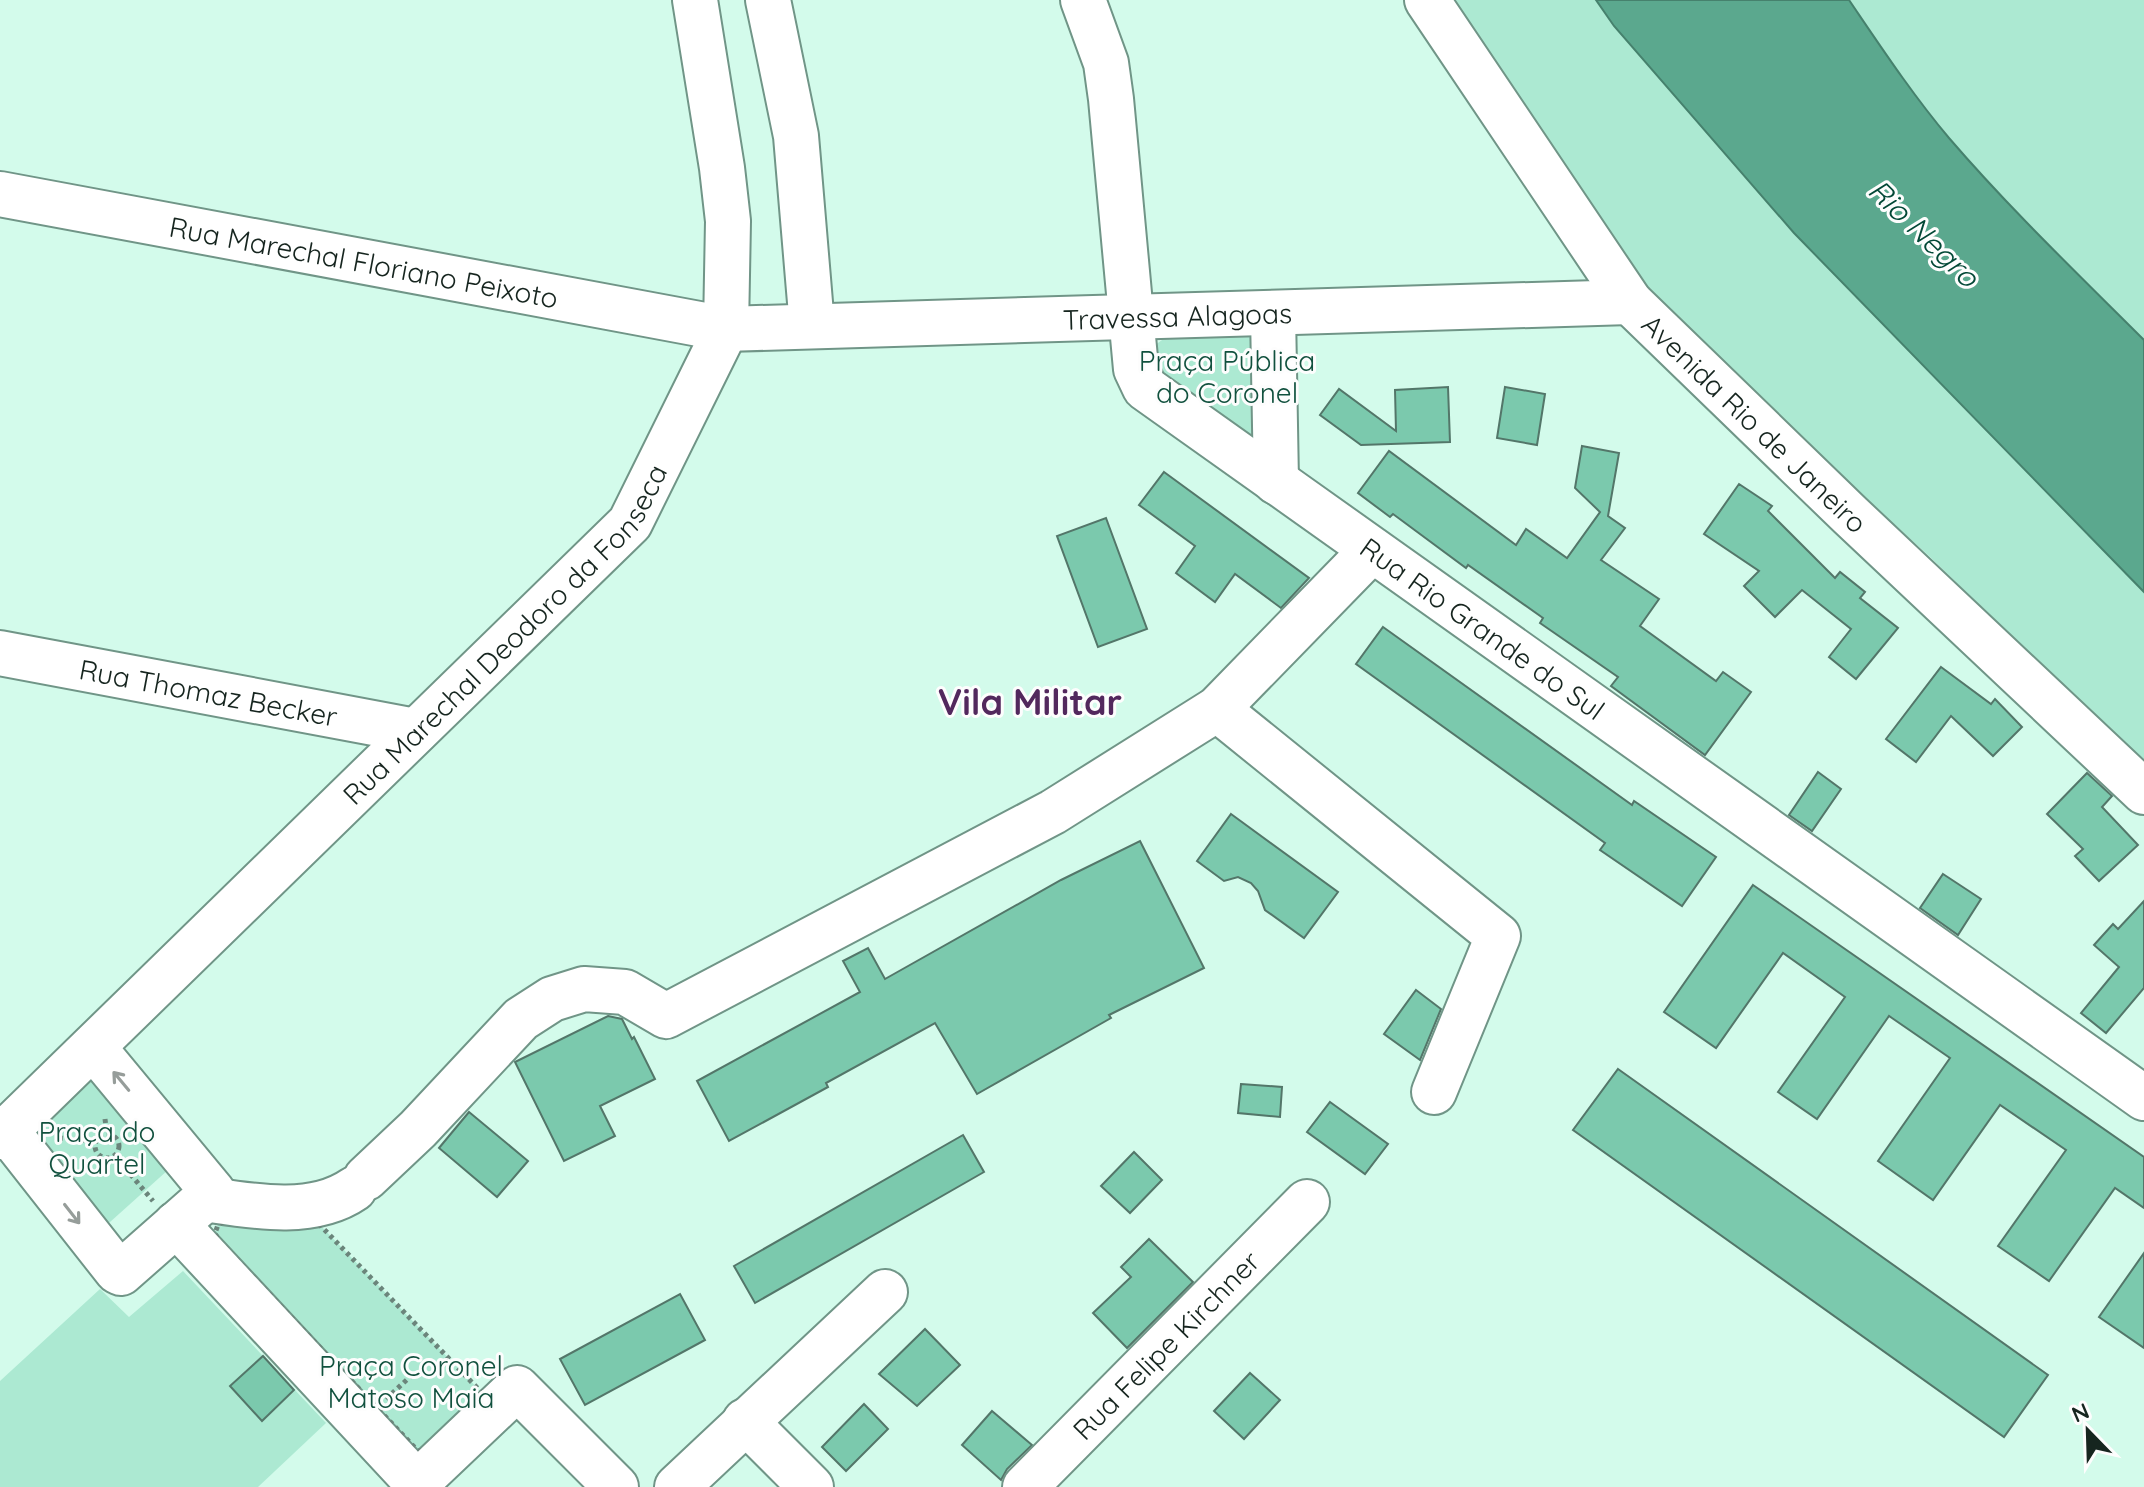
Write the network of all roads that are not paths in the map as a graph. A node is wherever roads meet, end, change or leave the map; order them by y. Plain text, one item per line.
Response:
1 (695, 0) edge
2 (768, 0) edge
3 (1083, 0) edge
4 (1427, 0) edge
5 (0, 194) edge
6 (1630, 302) junction
7 (1273, 313) junction
8 (1131, 317) junction
9 (812, 326) junction
10 (726, 329) junction
11 (1276, 482) junction
12 (1372, 550) junction
13 (0, 653) edge
14 (1217, 709) junction
15 (416, 731) junction
16 (2144, 792) edge
17 (93, 1047) junction
18 (1434, 1092) dead end
19 (2144, 1098) edge
20 (2, 1132) edge
21 (1307, 1202) dead end
22 (199, 1217) junction
23 (885, 1292) dead end
24 (745, 1421) junction
25 (616, 1487) edge
26 (677, 1487) edge
27 (811, 1487) edge
28 (1025, 1487) edge

1 - 10 street, Rua Marechal Deodoro da Fonseca
2 - 9 street
3 - 8 street, Rua Rio Grande do Sul
4 - 6 street, Avenida Rio de Janeiro
5 - 10 street, Rua Marechal Floriano Peixoto
6 - 7 street, Travessa Alagoas
6 - 16 street, Avenida Rio de Janeiro
7 - 8 street, Travessa Alagoas
7 - 11 street
8 - 9 street, Travessa Alagoas
8 - 11 street, Rua Rio Grande do Sul
9 - 10 street, Travessa Alagoas
10 - 15 street, Rua Marechal Deodoro da Fonseca
11 - 12 street, Rua Rio Grande do Sul
12 - 14 street
12 - 19 street, Rua Rio Grande do Sul
13 - 15 street, Rua Thomaz Becker
14 - 18 street
14 - 22 street
15 - 17 street, Rua Marechal Deodoro da Fonseca
17 - 20 street, Rua Marechal Deodoro da Fonseca
22 -> 17 street
20 -> 22 street
21 - 28 street, Rua Felipe Kirchner
22 - 25 street
23 - 24 street
24 - 26 street
24 - 27 street

